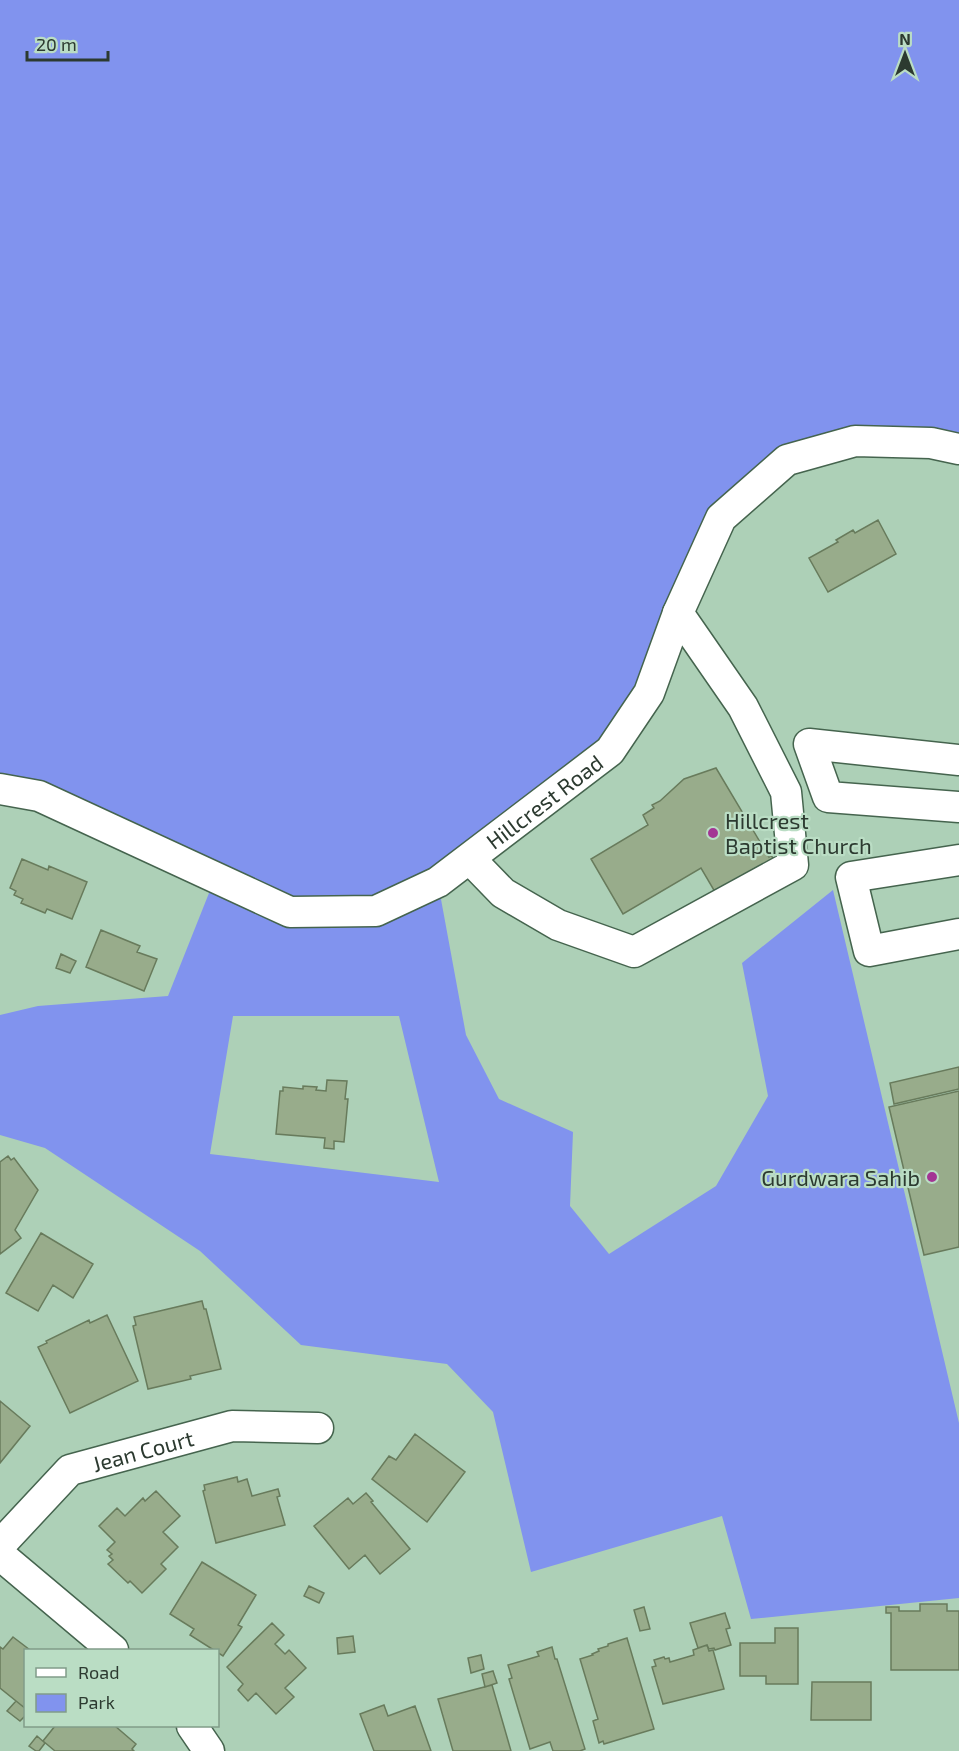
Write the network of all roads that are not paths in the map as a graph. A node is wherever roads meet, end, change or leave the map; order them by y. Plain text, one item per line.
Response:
1 (959, 449) edge
2 (678, 613) junction
3 (959, 760) edge
4 (0, 789) edge
5 (959, 807) edge
6 (470, 859) junction
7 (959, 860) edge
8 (959, 934) edge
9 (318, 1428) dead end
10 (0, 1545) edge
11 (0, 1555) edge
12 (112, 1649) edge
13 (193, 1727) edge
14 (209, 1751) edge

1 - 2 street, Hillcrest Road
2 - 6 street, Hillcrest Road
2 - 6 street
3 - 5 street
4 - 6 street, Hillcrest Road
7 - 8 street
9 - 10 street, Jean Court
11 - 12 street
13 - 14 street

